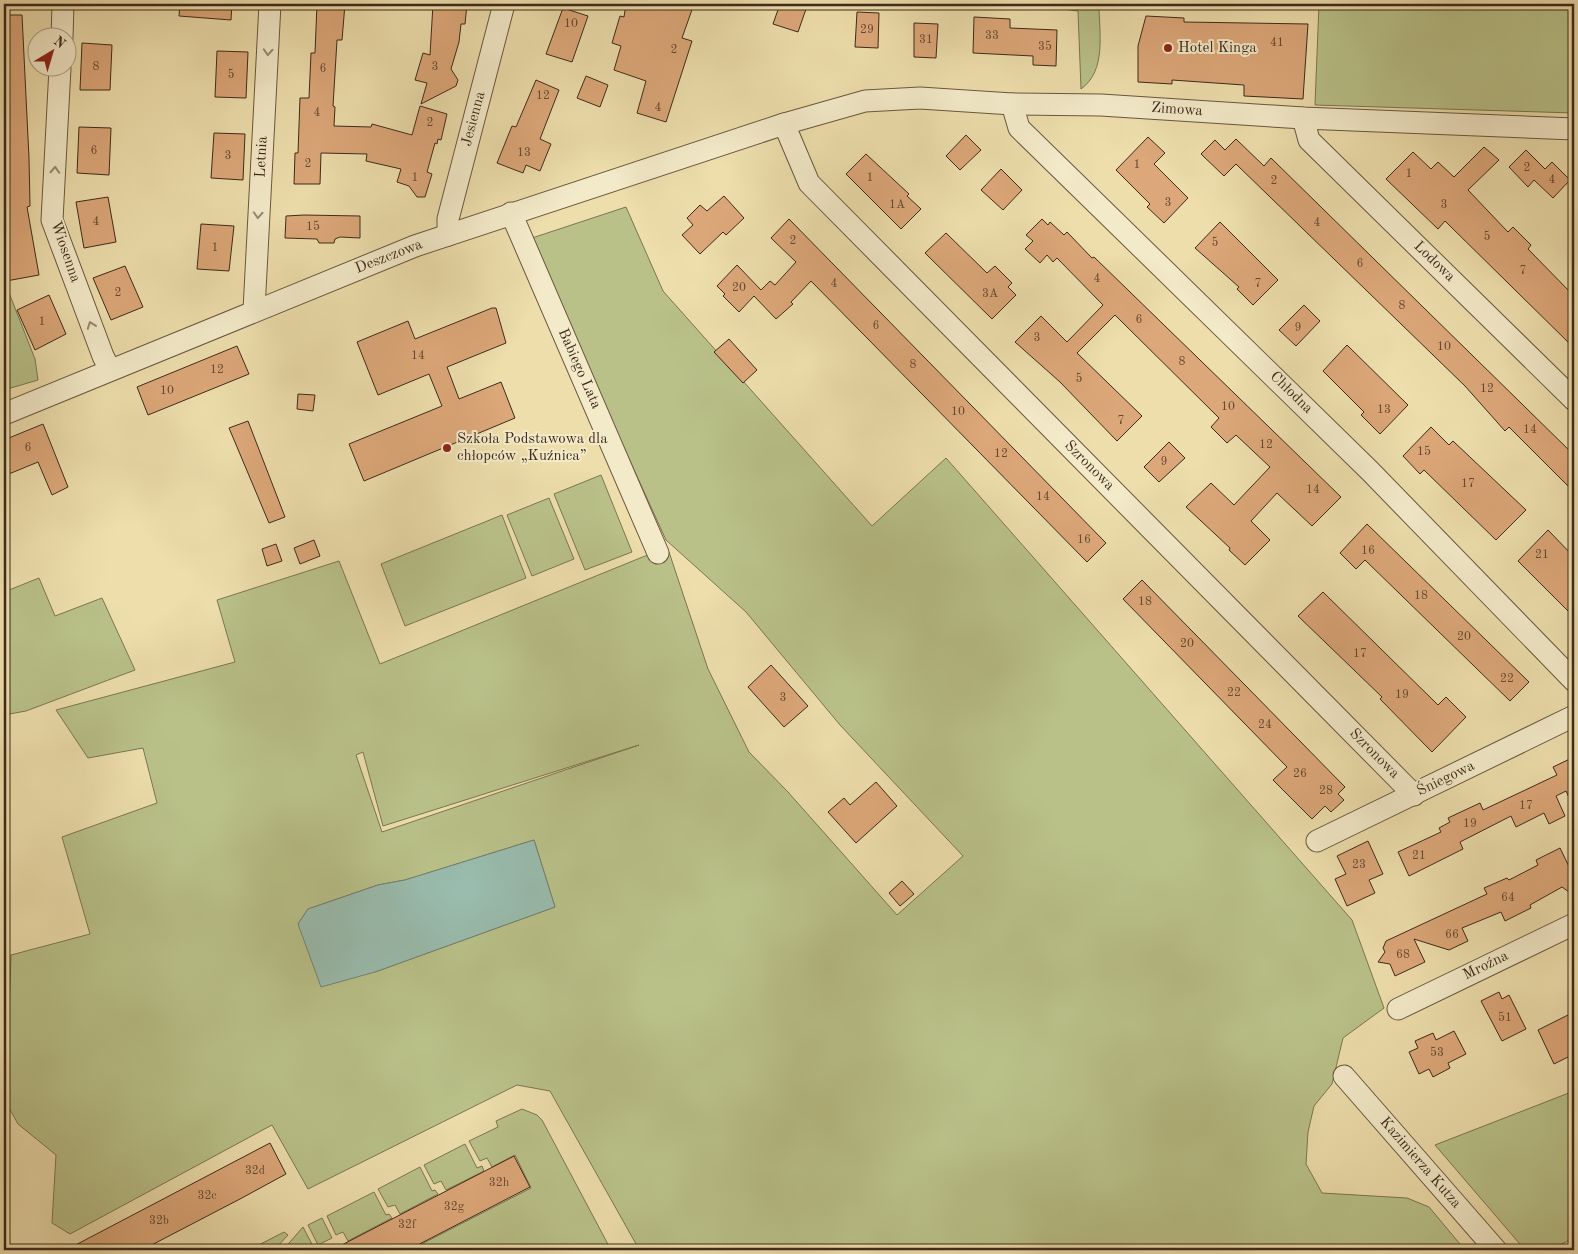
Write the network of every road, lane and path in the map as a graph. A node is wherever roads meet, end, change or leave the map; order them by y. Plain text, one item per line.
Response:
1 (63, 4) edge
2 (270, 4) edge
3 (504, 4) edge
4 (62, 28) edge
5 (59, 78) edge
6 (1012, 104) junction
7 (1303, 118) junction
8 (784, 124) junction
9 (1574, 129) edge
10 (511, 213) junction
11 (448, 234) junction
12 (254, 310) junction
13 (110, 370) junction
14 (1574, 400) edge
15 (4, 414) edge
16 (658, 553) dead end
17 (1574, 681) edge
18 (1574, 716) edge
19 (1414, 795) junction
20 (1317, 841) dead end
21 (1574, 924) edge
22 (1398, 1009) dead end
23 (1344, 1076) dead end
24 (1496, 1250) edge

1 - 4 street
2 -> 12 street, Letnia
3 - 11 street, Jesienna
13 -> 5 street, Wiosenna
6 - 7 street, Zimowa
6 - 8 street, Zimowa
6 - 17 street, Chłodna
7 - 9 street, Zimowa
7 - 14 street, Lodowa
8 - 10 street, Deszczowa
8 - 19 street, Szronowa
10 - 11 street, Deszczowa
10 - 16 street, Babiego Lata
11 - 12 street, Deszczowa
12 - 13 street, Deszczowa
13 - 15 street, Deszczowa
18 - 19 street, Śniegowa
19 - 20 street, Śniegowa
21 - 22 street, Mroźna
23 - 24 street, Kazimierza Kutza

